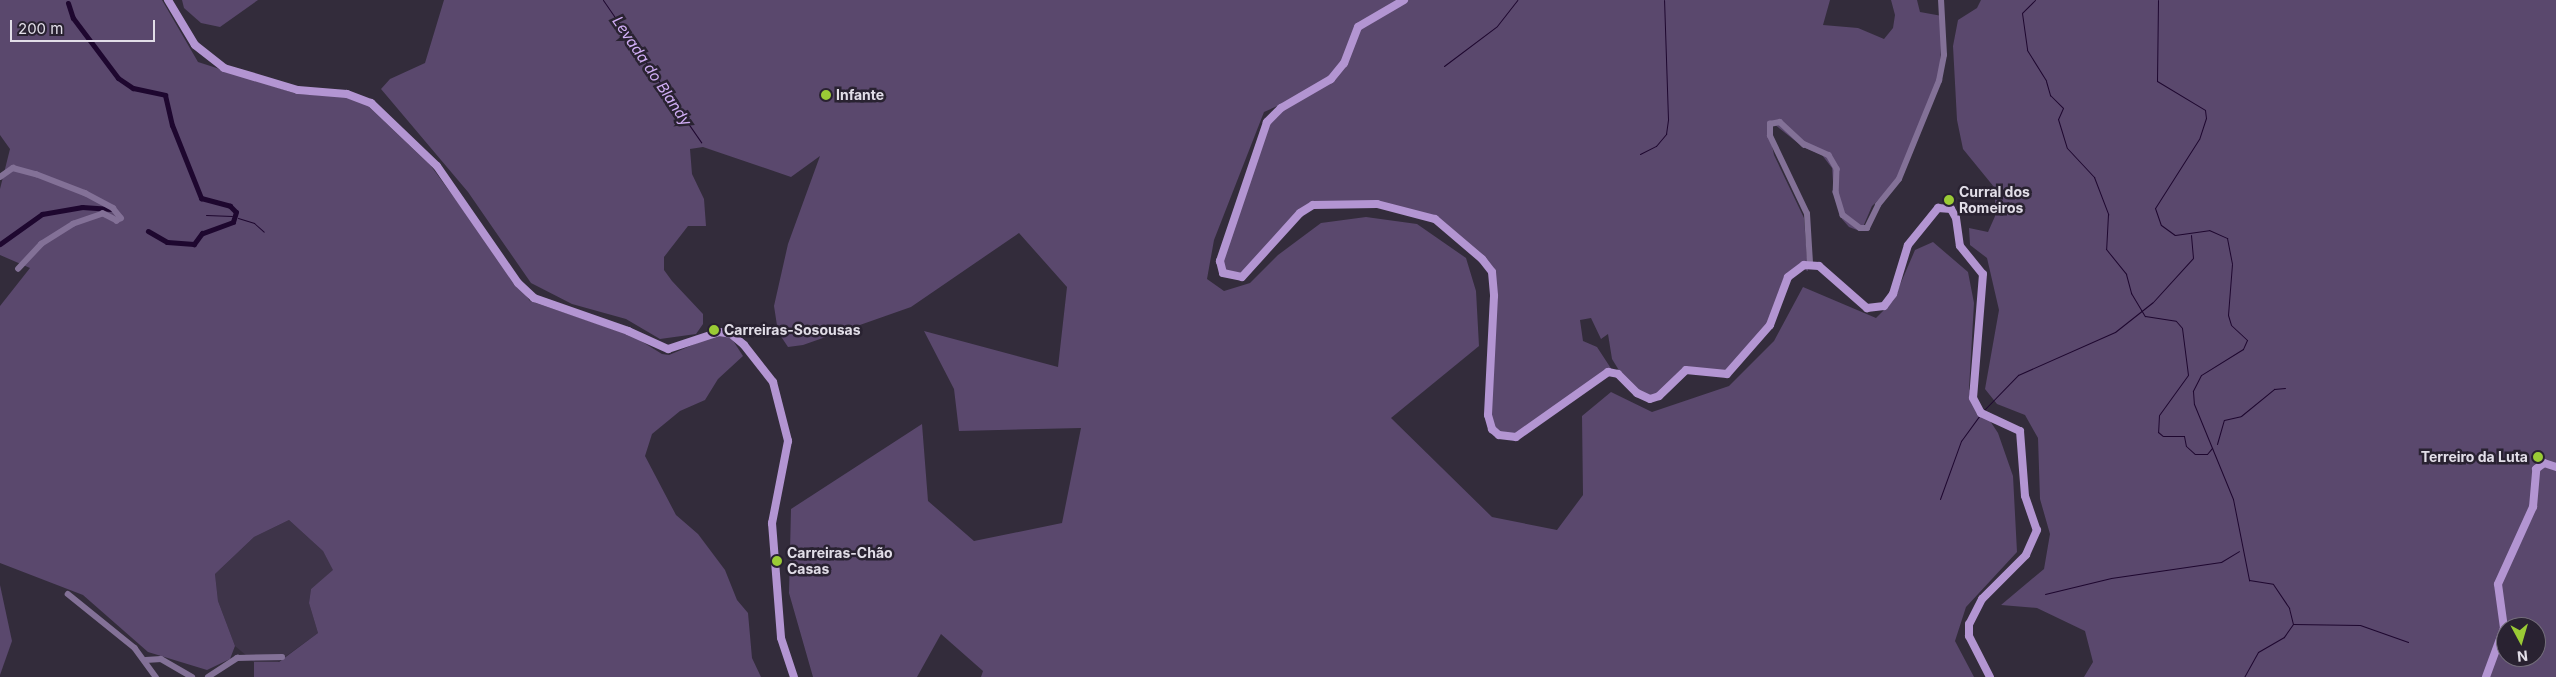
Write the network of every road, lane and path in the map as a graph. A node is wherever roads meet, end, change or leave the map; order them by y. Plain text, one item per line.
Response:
1 (168, 0) edge
2 (1404, 0) edge
3 (1941, 0) edge
4 (0, 177) edge
5 (1810, 263) junction
6 (19, 269) dead end
7 (2556, 468) edge
8 (68, 594) dead end
9 (282, 656) dead end
10 (146, 660) junction
11 (156, 677) edge
12 (192, 677) edge
13 (208, 677) edge
14 (794, 677) edge
15 (1990, 677) edge
16 (2486, 677) edge

1 - 14 main road
2 - 5 main road
3 - 5 street
4 - 6 street
5 - 15 main road
7 - 16 main road
8 - 10 street
9 - 13 street
10 - 11 street
10 - 12 street

